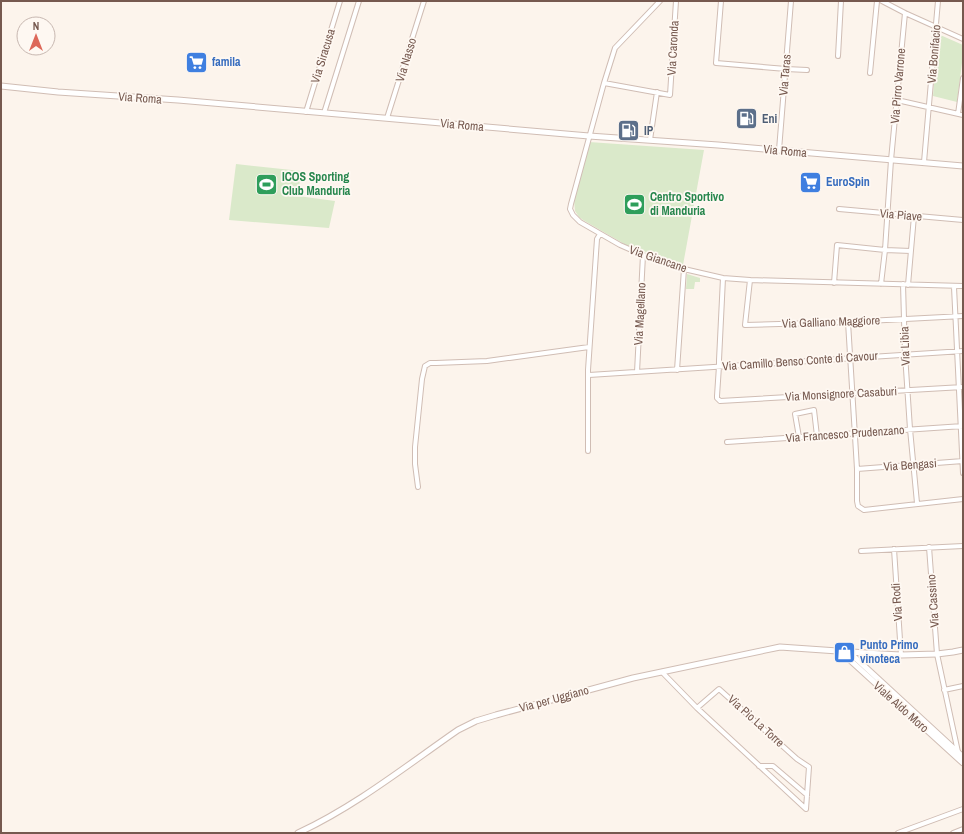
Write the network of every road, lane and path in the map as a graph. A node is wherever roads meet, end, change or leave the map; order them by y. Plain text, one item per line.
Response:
1 (340, 1) edge
2 (359, 1) edge
3 (424, 1) edge
4 (660, 1) edge
5 (676, 1) edge
6 (721, 1) edge
7 (791, 1) edge
8 (841, 1) edge
9 (877, 1) edge
10 (882, 1) edge
11 (938, 1) edge
12 (892, 3) edge
13 (905, 13) junction
14 (936, 27) junction
15 (963, 39) edge
16 (838, 56) dead end
17 (786, 69) junction
18 (807, 70) dead end
19 (870, 73) dead end
20 (963, 78) edge
21 (604, 83) junction
22 (1, 86) edge
23 (657, 92) junction
24 (897, 100) junction
25 (929, 107) junction
26 (306, 112) junction
27 (324, 113) junction
28 (961, 114) edge
29 (387, 118) junction
30 (589, 136) junction
31 (650, 140) junction
32 (779, 150) junction
33 (891, 160) junction
34 (924, 162) junction
35 (963, 166) edge
36 (839, 209) dead end
37 (887, 214) junction
38 (914, 216) junction
39 (963, 220) edge
40 (600, 234) junction
41 (885, 250) junction
42 (911, 251) junction
43 (643, 255) junction
44 (684, 269) junction
45 (723, 278) junction
46 (750, 280) junction
47 (834, 282) junction
48 (881, 284) junction
49 (903, 284) junction
50 (908, 284) junction
51 (963, 286) edge
52 (954, 287) junction
53 (956, 316) junction
54 (963, 316) edge
55 (904, 319) junction
56 (848, 322) junction
57 (589, 347) junction
58 (957, 351) junction
59 (963, 351) edge
60 (905, 354) junction
61 (850, 358) junction
62 (719, 366) junction
63 (677, 370) junction
64 (638, 372) junction
65 (588, 375) junction
66 (961, 387) edge
67 (908, 390) junction
68 (852, 393) junction
69 (962, 426) edge
70 (910, 429) junction
71 (855, 434) junction
72 (816, 436) junction
73 (799, 437) junction
74 (727, 442) dead end
75 (588, 451) dead end
76 (963, 461) edge
77 (914, 465) junction
78 (857, 469) junction
79 (963, 473) edge
80 (418, 487) dead end
81 (963, 499) edge
82 (917, 503) junction
83 (963, 546) edge
84 (929, 547) junction
85 (894, 549) junction
86 (861, 550) dead end
87 (963, 650) edge
88 (840, 651) junction
89 (849, 652) junction
90 (937, 654) junction
91 (901, 655) junction
92 (662, 672) junction
93 (963, 686) edge
94 (944, 690) junction
95 (697, 708) junction
96 (958, 752) junction
97 (963, 757) edge
98 (963, 762) edge
99 (759, 766) junction
100 (807, 795) junction
101 (963, 809) edge
102 (963, 829) edge
103 (298, 833) edge
104 (898, 833) edge
105 (953, 833) edge

1 - 26 street, Via Siracusa
2 - 27 street
3 - 29 street, Via Nasso
4 - 21 street
5 - 23 street, Via Caronda
6 - 17 street
7 - 17 street, Via Taras
8 - 16 street
9 - 19 street
10 - 12 street
11 - 14 street, Via Bonifacio
12 - 13 street
13 - 14 street
13 - 24 street, Via Pirro Varrone
14 - 15 street
14 - 25 street, Via Bonifacio
17 - 18 street
17 - 32 street, Via Taras
20 - 28 street
21 - 23 street
21 - 30 street
22 - 26 street, Via Roma
23 - 31 street
24 - 25 street
24 - 33 street, Via Pirro Varrone
25 - 28 street
25 - 34 street
26 - 27 street, Via Roma
27 - 29 street, Via Roma
29 - 30 street, Via Roma
30 - 31 street, Via Roma
30 - 40 street, Via Giancane
31 - 32 street, Via Roma
32 - 33 street, Via Roma
33 - 34 street, Via Roma
33 - 37 street, Via Pirro Varrone
34 - 35 street, Via Roma
36 - 37 street, Via Piave
37 - 38 street, Via Piave
37 - 41 street, Via Pirro Varrone
38 - 39 street, Via Piave
38 - 42 street
40 - 43 street, Via Giancane
40 - 57 street
41 - 42 street
41 - 47 street
41 - 48 street, Via Pirro Varrone
42 - 50 street
43 - 44 street, Via Giancane
43 - 64 street, Via Magellano
44 - 45 street, Via Giancane
44 - 63 street
45 - 46 street, Via Giancane
45 - 62 street
46 - 47 street, Via Giancane
46 - 56 street, Via Galliano Maggiore
47 - 48 street, Via Giancane
48 - 49 street, Via Giancane
49 - 50 street, Via Giancane
49 - 55 street, Via Libia
50 - 52 street, Via Giancane
51 - 52 street, Via Giancane
52 - 53 street
53 - 54 street, Via Galliano Maggiore
53 - 55 street, Via Galliano Maggiore
53 - 58 street
55 - 56 street, Via Galliano Maggiore
55 - 60 street, Via Libia
56 - 61 street
57 - 65 street
57 - 80 street
58 - 59 street, Via Camillo Benso Conte di Cavour
58 - 60 street, Via Camillo Benso Conte di Cavour
58 - 66 street
60 - 61 street, Via Camillo Benso Conte di Cavour
60 - 67 street, Via Libia
61 - 62 street, Via Camillo Benso Conte di Cavour
61 - 68 street
62 - 63 street, Via Camillo Benso Conte di Cavour
62 - 68 street, Via Monsignore Casaburi
63 - 64 street, Via Camillo Benso Conte di Cavour
64 - 65 street, Via Camillo Benso Conte di Cavour
65 - 75 street
66 - 67 street, Via Monsignore Casaburi
66 - 69 street
67 - 68 street, Via Monsignore Casaburi
67 - 70 street, Via Libia
68 - 71 street
69 - 70 street, Via Francesco Prudenzano
69 - 76 street
70 - 71 street, Via Francesco Prudenzano
70 - 77 street, Via Libia
71 - 72 street, Via Francesco Prudenzano
71 - 78 street
72 - 73 street, Via Francesco Prudenzano
72 - 73 street
73 - 74 street, Via Francesco Prudenzano
76 - 77 street, Via Bengasi
76 - 79 street
77 - 78 street, Via Bengasi
77 - 82 street, Via Libia
78 - 82 street
81 - 82 street
83 - 84 street
84 - 85 street
84 - 90 street, Via Cassino
85 - 86 street
85 - 91 street, Via Rodi
87 - 90 street
88 - 89 street, Via per Uggiano
88 - 92 street, Via per Uggiano
88 - 98 street, Viale Aldo Moro
89 - 91 street
89 - 96 street, Viale Aldo Moro
90 - 91 street
90 - 94 street, Via Cassino
92 - 95 street
92 - 103 street, Via per Uggiano
93 - 94 street
94 - 96 street, Via Cassino
95 - 99 street
95 - 100 street, Via Pio La Torre
96 - 97 street, Viale Aldo Moro
99 - 100 street
99 - 100 street
101 - 104 street
102 - 105 street

